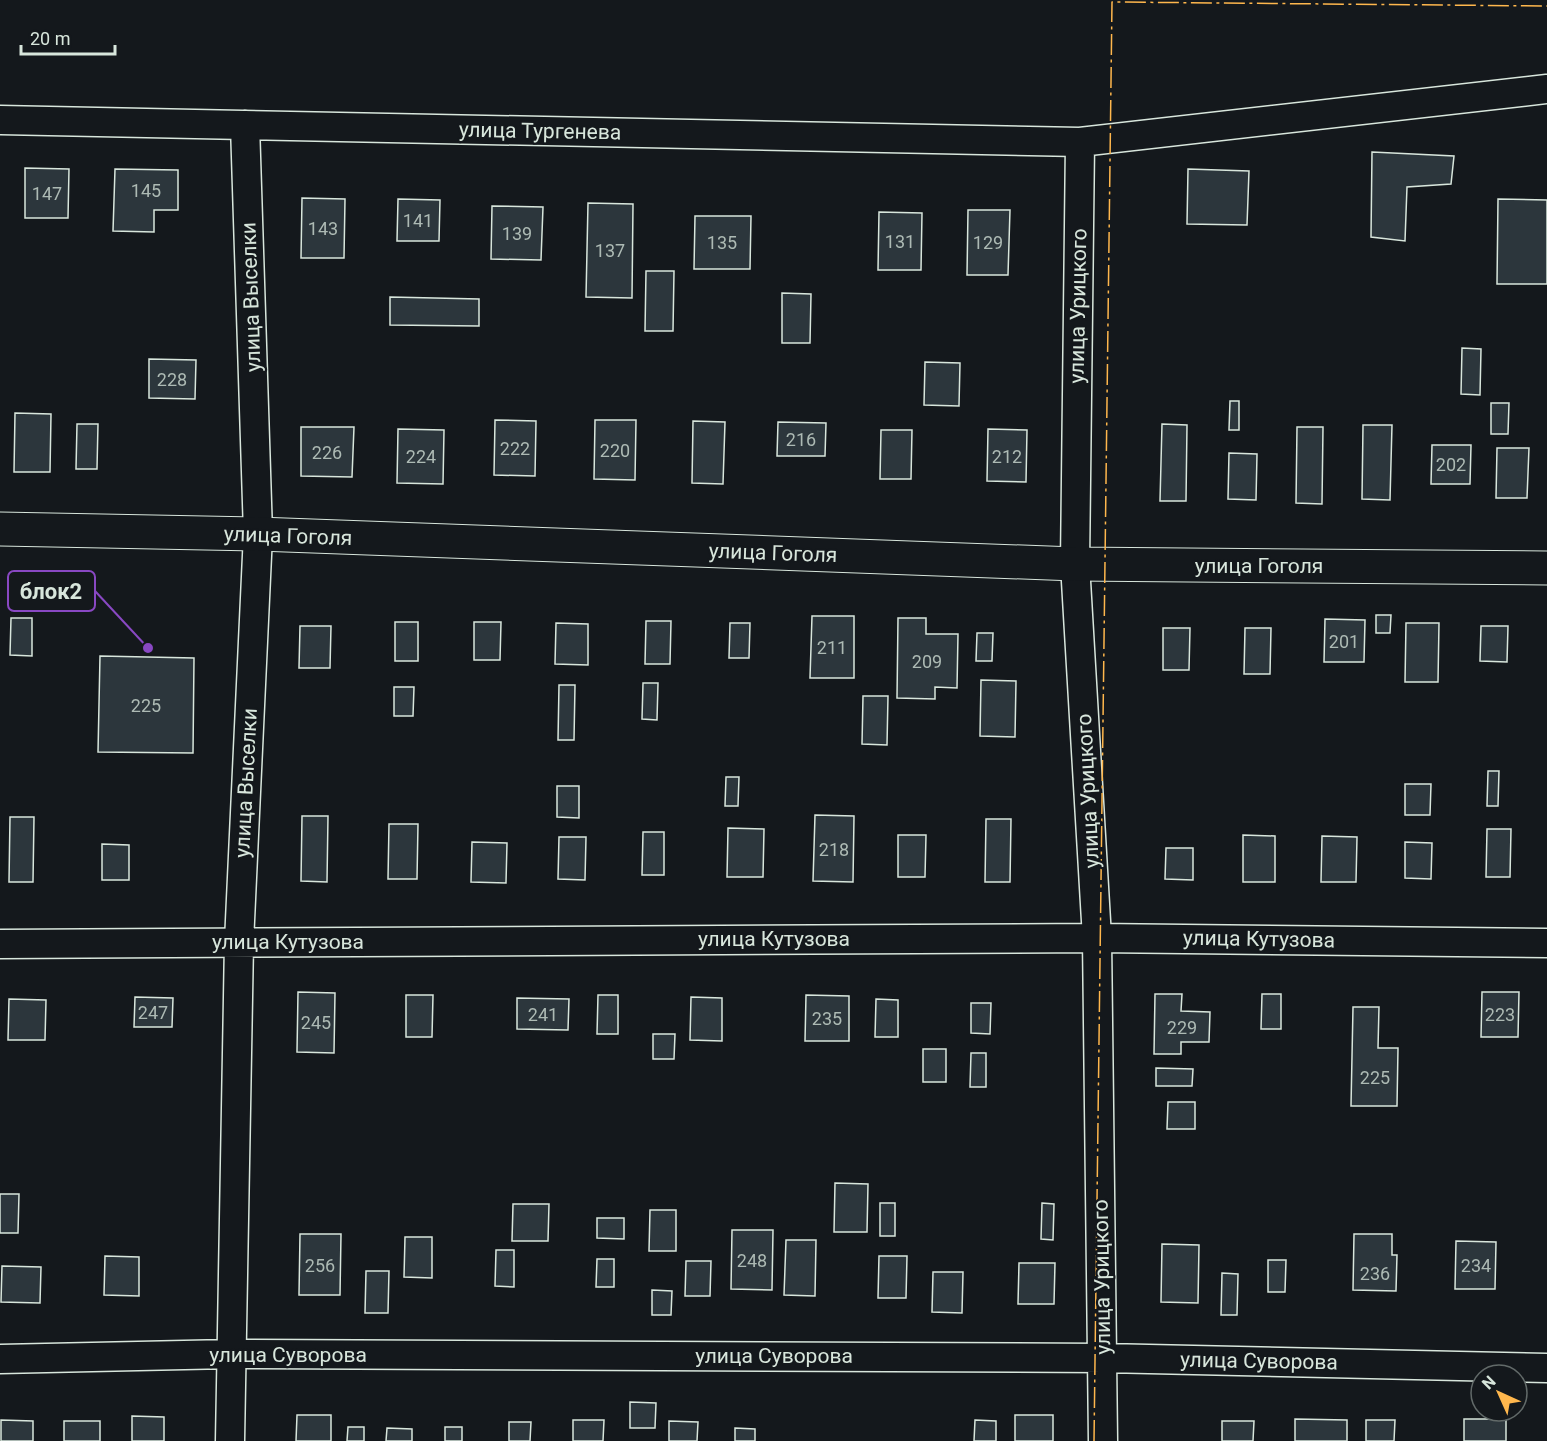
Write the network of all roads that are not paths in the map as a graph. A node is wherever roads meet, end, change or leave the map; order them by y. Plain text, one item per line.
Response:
1 (1547, 89) edge
2 (0, 120) edge
3 (245, 125) junction
4 (1080, 142) junction
5 (0, 529) edge
6 (258, 534) junction
7 (1075, 564) junction
8 (1547, 568) edge
9 (1097, 938) junction
10 (239, 942) junction
11 (1547, 943) edge
12 (0, 945) edge
13 (230, 1354) junction
14 (1104, 1358) junction
15 (0, 1359) edge
16 (1547, 1368) edge
17 (230, 1441) edge
18 (1104, 1441) edge

1 - 4 street, улица Тургенева
2 - 3 street, улица Тургенева
3 - 4 street, улица Тургенева
3 - 6 street, улица Выселки
4 - 7 street, улица Урицкого
5 - 6 main road, улица Гоголя
6 - 7 main road, улица Гоголя
6 - 10 street, улица Выселки
7 - 8 main road, улица Гоголя
7 - 9 street, улица Урицкого
9 - 10 street, улица Кутузова
9 - 11 street, улица Кутузова
9 - 14 street, улица Урицкого
10 - 12 street, улица Кутузова
10 - 13 street, улица Выселки
13 - 14 street, улица Суворова
13 - 15 street, улица Суворова
13 - 17 street, улица Выселки
14 - 16 street, улица Суворова
14 - 18 street, улица Урицкого

